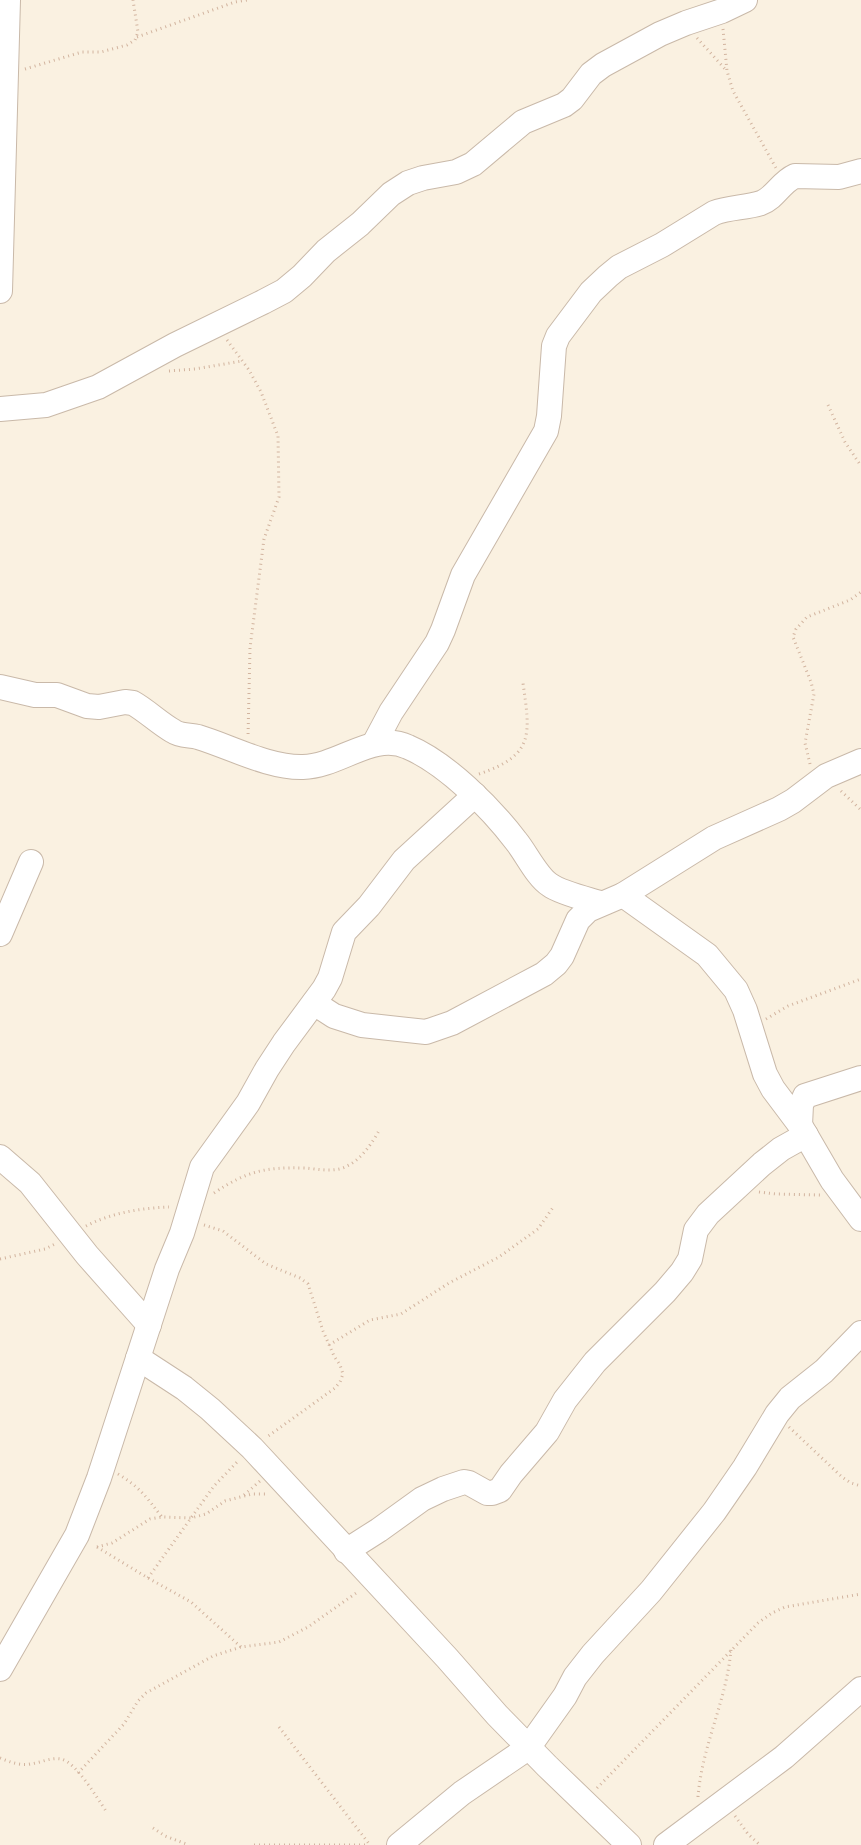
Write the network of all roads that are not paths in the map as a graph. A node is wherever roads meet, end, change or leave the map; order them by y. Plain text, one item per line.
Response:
1 (8, 0) edge
2 (745, 0) edge
3 (861, 171) edge
4 (0, 291) edge
5 (0, 409) edge
6 (0, 687) edge
7 (374, 744) junction
8 (861, 761) edge
9 (466, 788) junction
10 (31, 862) dead end
11 (623, 895) junction
12 (600, 903) junction
13 (0, 934) edge
14 (314, 1004) junction
15 (861, 1078) edge
16 (803, 1130) junction
17 (0, 1157) edge
18 (861, 1219) edge
19 (150, 1325) junction
20 (861, 1333) edge
21 (138, 1358) junction
22 (346, 1550) junction
23 (0, 1669) edge
24 (861, 1689) edge
25 (528, 1748) junction
26 (399, 1845) edge
27 (629, 1845) edge
28 (666, 1845) edge

1 - 4 street
2 - 5 street
3 - 7 street
6 - 7 street
7 - 9 street
8 - 11 street
9 - 12 street
9 - 14 street
10 - 13 street
11 - 12 street
11 - 16 street
12 - 14 street
14 - 19 street
15 - 16 street
16 - 18 street
16 - 22 street
17 - 19 street
19 - 21 street
20 - 25 street
21 - 22 street
21 - 23 street
22 - 25 street
24 - 28 street
25 - 26 street
25 - 27 street

